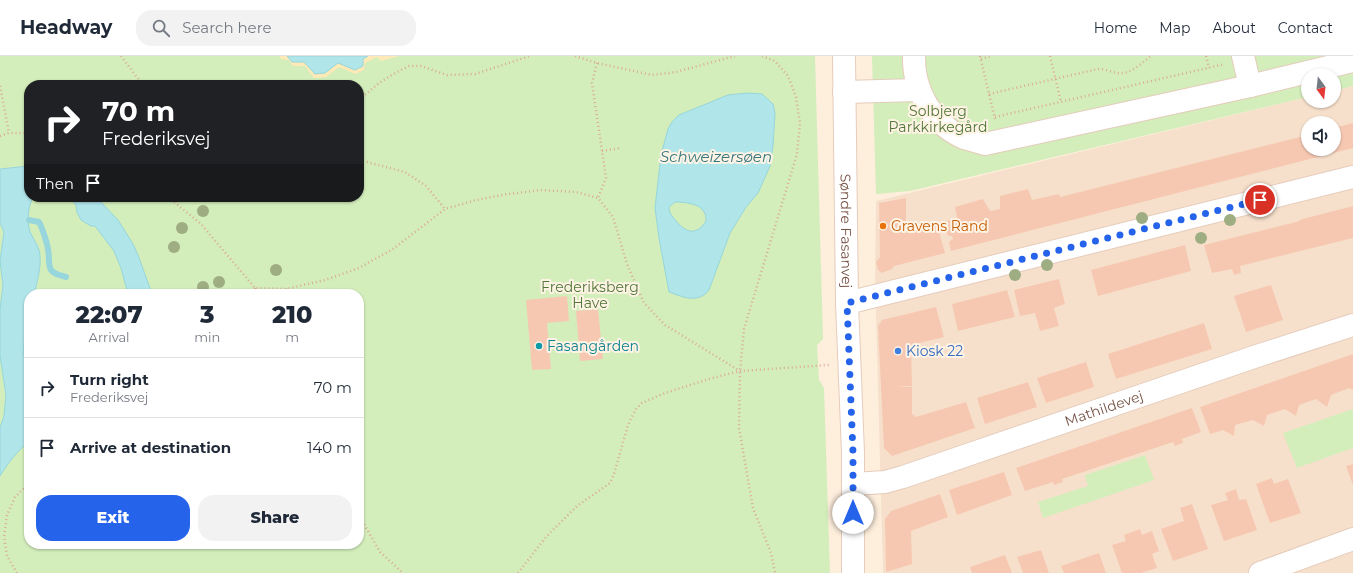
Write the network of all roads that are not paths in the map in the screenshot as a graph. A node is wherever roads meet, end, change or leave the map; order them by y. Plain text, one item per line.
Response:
1 (844, 56) edge
2 (914, 56) edge
3 (1243, 58) edge
4 (1353, 62) edge
5 (1250, 86) junction
6 (919, 90) junction
7 (844, 92) junction
8 (1353, 177) edge
9 (847, 303) junction
10 (1353, 325) edge
11 (853, 484) junction
12 (1353, 539) edge
13 (1269, 572) edge
14 (853, 573) edge

1 - 7 street, Søndre Fasanvej
2 - 6 street
3 - 5 street
4 - 5 street
5 - 6 street
6 - 7 street
7 - 9 street, Søndre Fasanvej
8 - 9 street
9 - 11 street, Søndre Fasanvej
10 - 11 street, Mathildevej
11 - 14 street, Søndre Fasanvej
12 - 13 street

